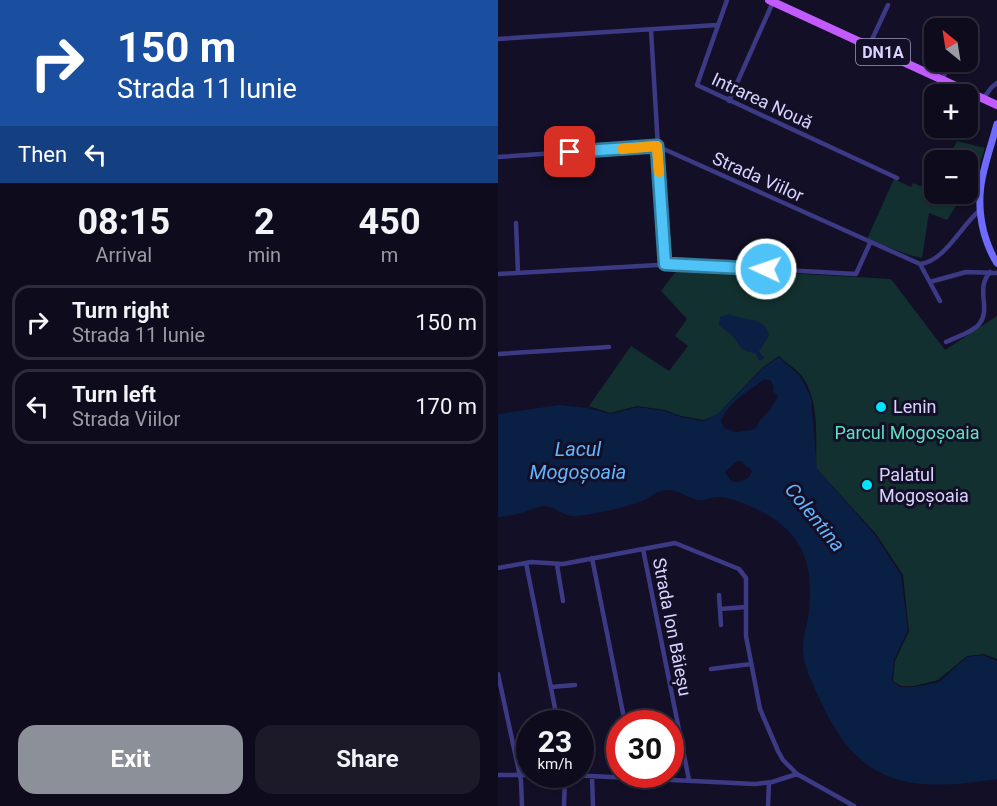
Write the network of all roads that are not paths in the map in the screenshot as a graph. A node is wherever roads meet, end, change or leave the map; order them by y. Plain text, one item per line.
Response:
1 (727, 0) edge
2 (771, 1) edge
3 (888, 6) dead end
4 (717, 26) junction
5 (651, 30) junction
6 (498, 39) edge
7 (869, 46) junction
8 (946, 72) edge
9 (942, 79) junction
10 (997, 83) edge
11 (983, 99) junction
12 (729, 101) junction
13 (997, 105) edge
14 (997, 124) edge
15 (657, 146) junction
16 (498, 157) edge
17 (897, 178) dead end
18 (979, 212) junction
19 (516, 223) dead end
20 (870, 243) junction
21 (997, 263) edge
22 (665, 264) junction
23 (920, 264) junction
24 (990, 272) junction
25 (518, 273) junction
26 (997, 273) edge
27 (498, 274) edge
28 (930, 282) junction
29 (940, 302) dead end
30 (946, 342) dead end
31 (609, 347) dead end
32 (498, 354) edge
33 (643, 549) junction
34 (592, 558) junction
35 (526, 562) junction
36 (557, 565) junction
37 (498, 568) edge
38 (719, 595) dead end
39 (563, 601) dead end
40 (746, 607) junction
41 (720, 609) junction
42 (721, 625) dead end
43 (751, 664) junction
44 (711, 669) dead end
45 (498, 674) edge
46 (575, 685) dead end
47 (551, 687) junction
48 (555, 710) edge
49 (623, 710) edge
50 (516, 761) edge
51 (797, 774) junction
52 (498, 775) edge
53 (516, 775) edge
54 (684, 780) edge
55 (689, 780) junction
56 (769, 783) junction
57 (520, 788) edge
58 (566, 788) edge
59 (592, 788) edge
60 (522, 806) edge
61 (564, 806) edge
62 (593, 806) edge
63 (768, 806) edge
64 (854, 806) edge

1 - 4 street, Intrarea Nouă
2 - 7 main road, DN1A
2 - 12 street
3 - 7 street
4 - 5 street
4 - 12 street, Intrarea Nouă
5 - 6 street
5 - 15 street
7 - 9 main road, DN1A
8 - 9 street
9 - 11 main road, DN1A
10 - 11 street
11 - 13 main road, DN1A
12 - 17 street, Intrarea Nouă
14 - 18 street
15 - 16 street, Strada Viilor
15 - 20 street, Strada Viilor
15 - 22 street
18 - 21 street
18 - 23 street
19 - 25 street
20 - 22 street
20 - 23 street, Strada Viilor
22 - 25 street
23 - 28 street
24 - 26 street
24 - 28 street
24 - 30 street
25 - 27 street
28 - 29 street
31 - 32 street
33 - 34 street
33 - 40 street
33 - 55 street, Strada Ion Băieșu
34 - 36 street
34 - 49 street
35 - 36 street
35 - 37 street
35 - 47 street
36 - 39 street
38 - 41 street
40 - 41 street
40 - 43 street
41 - 42 street
43 - 44 street
43 - 51 street
45 - 50 street
46 - 47 street
47 - 48 street
51 - 56 street
51 - 64 street
52 - 53 street
54 - 55 street
55 - 56 street
56 - 63 street
57 - 60 street
58 - 61 street
59 - 62 street

